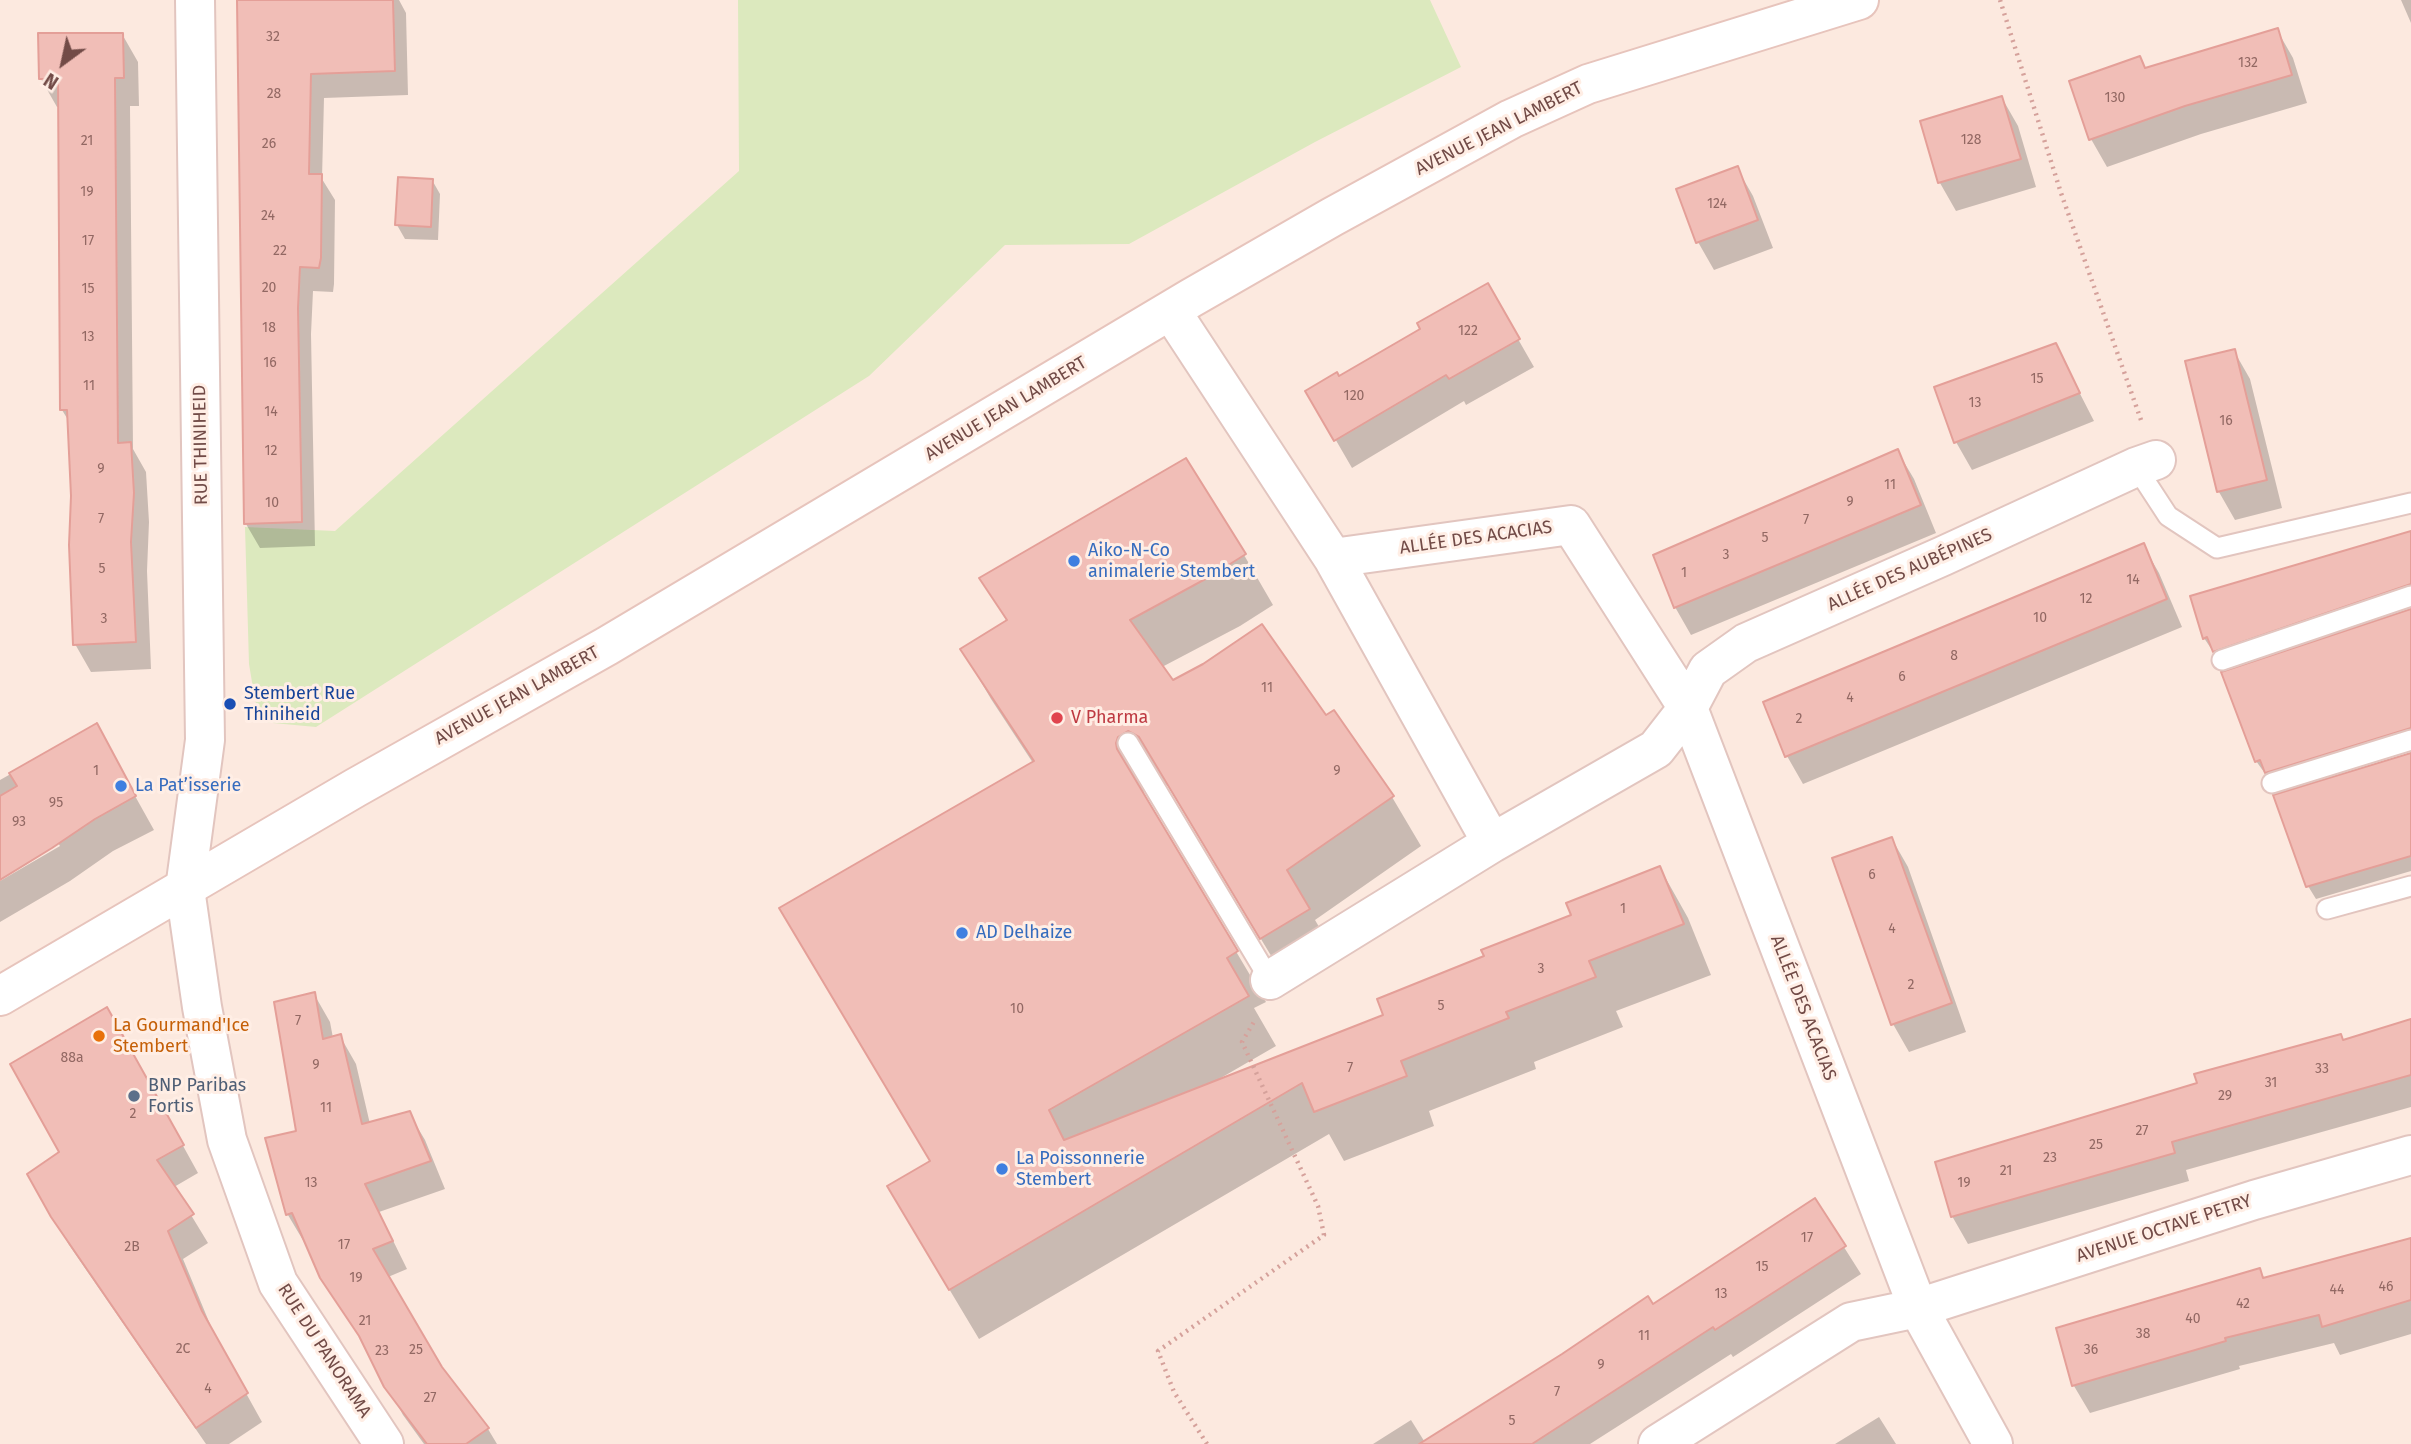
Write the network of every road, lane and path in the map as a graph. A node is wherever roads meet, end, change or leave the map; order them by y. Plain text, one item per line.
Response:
1 (195, 0) edge
2 (1859, 0) edge
3 (2000, 0) edge
4 (1171, 310) junction
5 (2146, 464) junction
6 (2411, 503) edge
7 (1333, 558) junction
8 (2411, 596) edge
9 (2221, 660) dead end
10 (1688, 708) junction
11 (2411, 740) edge
12 (1128, 743) dead end
13 (2272, 783) dead end
14 (1492, 843) junction
15 (2411, 886) edge
16 (186, 889) junction
17 (2328, 909) dead end
18 (1270, 981) junction
19 (0, 996) edge
20 (2411, 1155) edge
21 (1918, 1308) junction
22 (384, 1444) edge
23 (1207, 1444) edge
24 (1658, 1444) edge
25 (1993, 1444) edge

1 - 16 street, RUE THINIHEID
2 - 4 street, AVENUE JEAN LAMBERT
3 - 5 path
4 - 7 street
4 - 16 street, AVENUE JEAN LAMBERT
5 - 6 lane
5 - 10 street, ALLÉE DES AUBÉPINES
7 - 10 street, ALLÉE DES ACACIAS
7 - 14 street
8 - 9 lane
10 - 14 street
10 - 21 street, ALLÉE DES ACACIAS
11 - 13 lane
12 - 18 lane
14 - 18 street
15 - 17 lane
16 - 19 street, AVENUE JEAN LAMBERT
16 - 22 street, RUE DU PANORAMA
18 - 23 path
20 - 21 street, AVENUE OCTAVE PETRY
21 - 24 street, AVENUE OCTAVE PETRY
21 - 25 street

